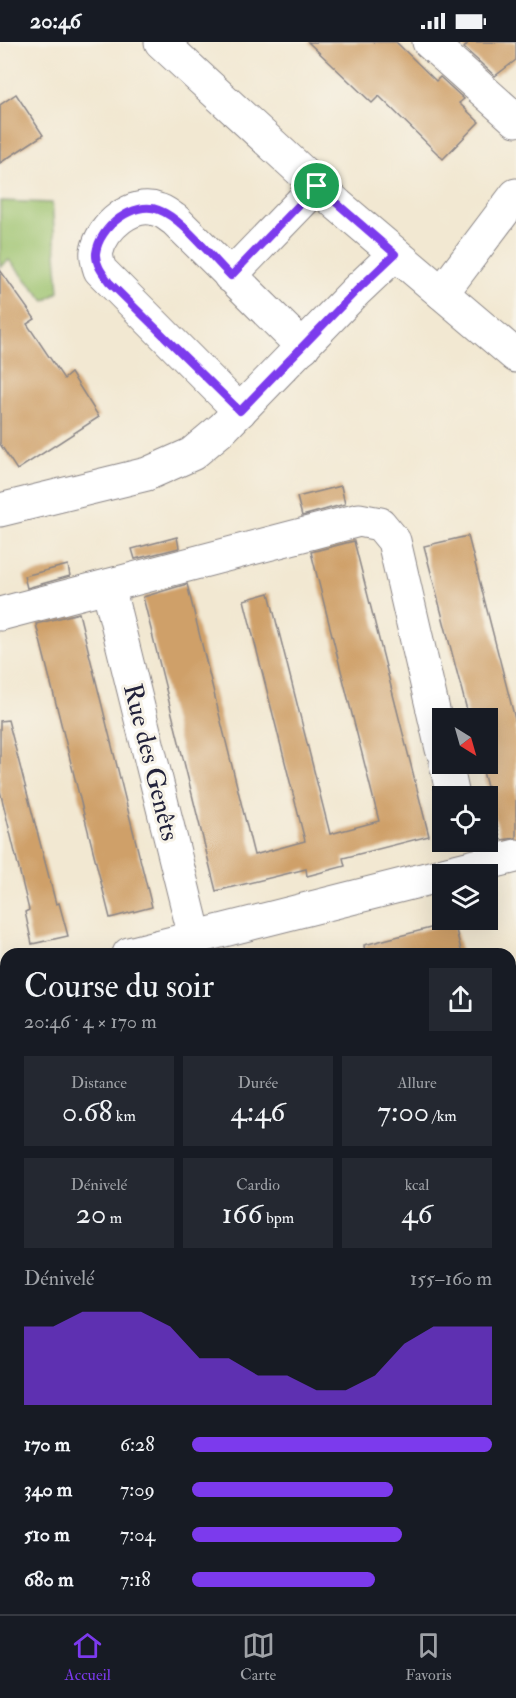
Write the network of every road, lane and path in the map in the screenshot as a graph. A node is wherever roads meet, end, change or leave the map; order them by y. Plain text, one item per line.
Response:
1 (161, 42) edge
2 (429, 42) edge
3 (516, 120) edge
4 (317, 186) junction
5 (516, 195) edge
6 (395, 254) junction
7 (231, 276) junction
8 (442, 293) junction
9 (303, 347) junction
10 (516, 356) edge
11 (240, 411) junction
12 (0, 510) edge
13 (108, 586) junction
14 (0, 614) edge
15 (433, 708) edge
16 (516, 856) edge
17 (462, 864) edge
18 (432, 871) edge
19 (195, 937) junction
20 (152, 948) edge

1 - 4 street
2 - 3 street
4 - 6 street
4 - 7 street
5 - 8 street
6 - 8 street
6 - 9 street
7 - 9 street
7 - 11 street
8 - 10 street
9 - 11 street
11 - 12 street
13 - 14 street
13 - 15 street
13 - 19 street, Rue des Genêts
16 - 17 street
18 - 19 street
19 - 20 street

